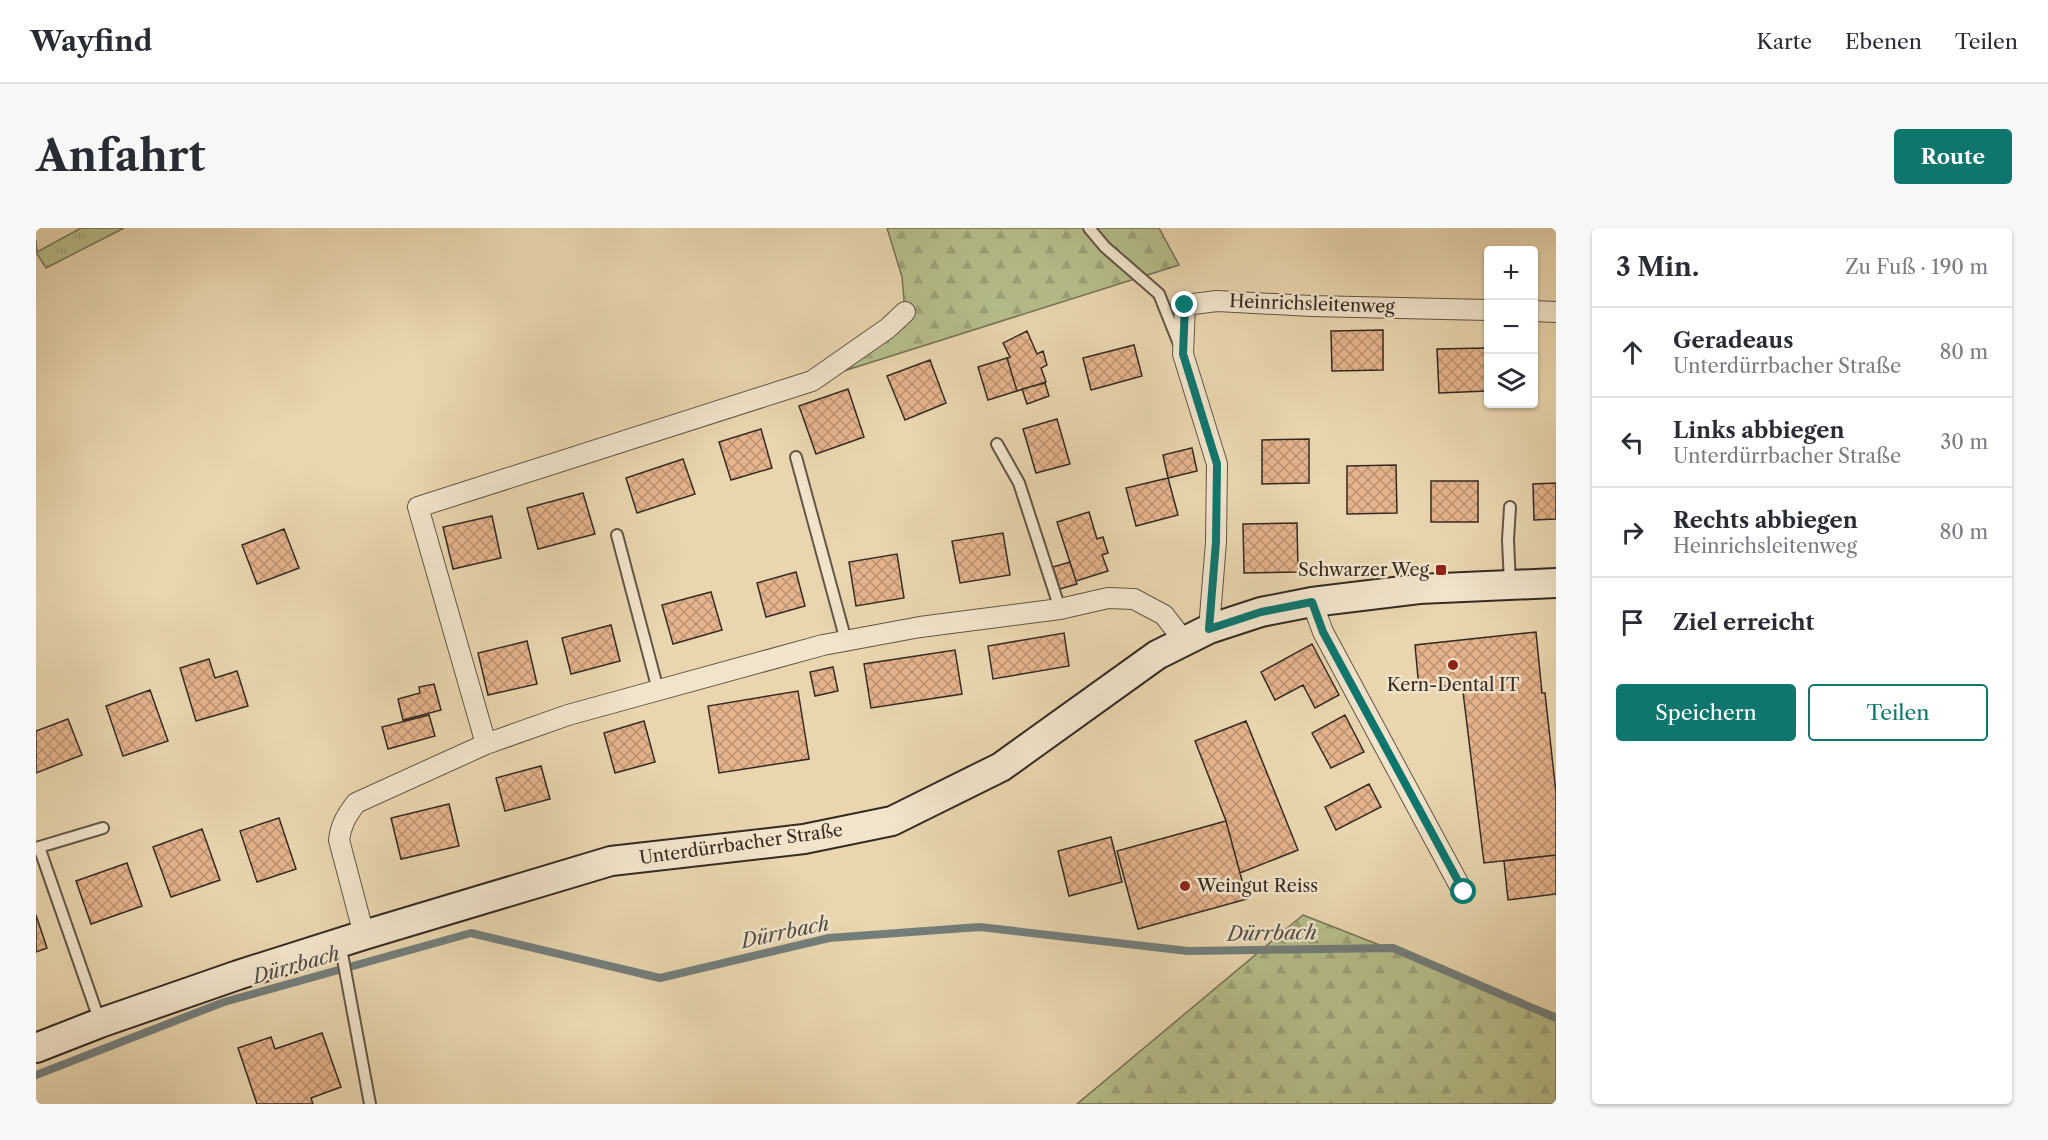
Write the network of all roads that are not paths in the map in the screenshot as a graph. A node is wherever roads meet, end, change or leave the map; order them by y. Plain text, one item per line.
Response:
1 (1089, 228) edge
2 (1484, 310) edge
3 (1538, 311) edge
4 (905, 312) dead end
5 (1556, 312) edge
6 (1183, 354) junction
7 (997, 444) dead end
8 (796, 457) dead end
9 (1510, 507) dead end
10 (617, 535) dead end
11 (1556, 583) edge
12 (1510, 584) junction
13 (1312, 602) junction
14 (1060, 609) junction
15 (1209, 629) junction
16 (846, 641) junction
17 (1184, 641) junction
18 (658, 690) junction
19 (486, 744) junction
20 (103, 828) dead end
21 (38, 848) edge
22 (1464, 892) dead end
23 (348, 953) junction
24 (100, 1023) junction
25 (36, 1048) edge
26 (370, 1104) edge

1 - 6 lane, Heinrichsleitenweg
2 - 6 street, Heinrichsleitenweg
3 - 5 street
4 - 19 street
6 - 15 street, Heinrichsleitenweg
7 - 14 lane
8 - 16 lane
9 - 12 lane
10 - 18 lane
11 - 12 street, Unterdürrbacher Straße
12 - 13 street, Unterdürrbacher Straße
13 - 15 street, Unterdürrbacher Straße
13 - 22 street
14 - 16 street
14 - 17 street
15 - 17 street, Unterdürrbacher Straße
16 - 18 street
17 - 23 street, Unterdürrbacher Straße
18 - 19 street
19 - 23 street
20 - 21 lane
21 - 24 lane
23 - 24 street, Unterdürrbacher Straße
23 - 26 lane
24 - 25 street, Unterdürrbacher Straße

